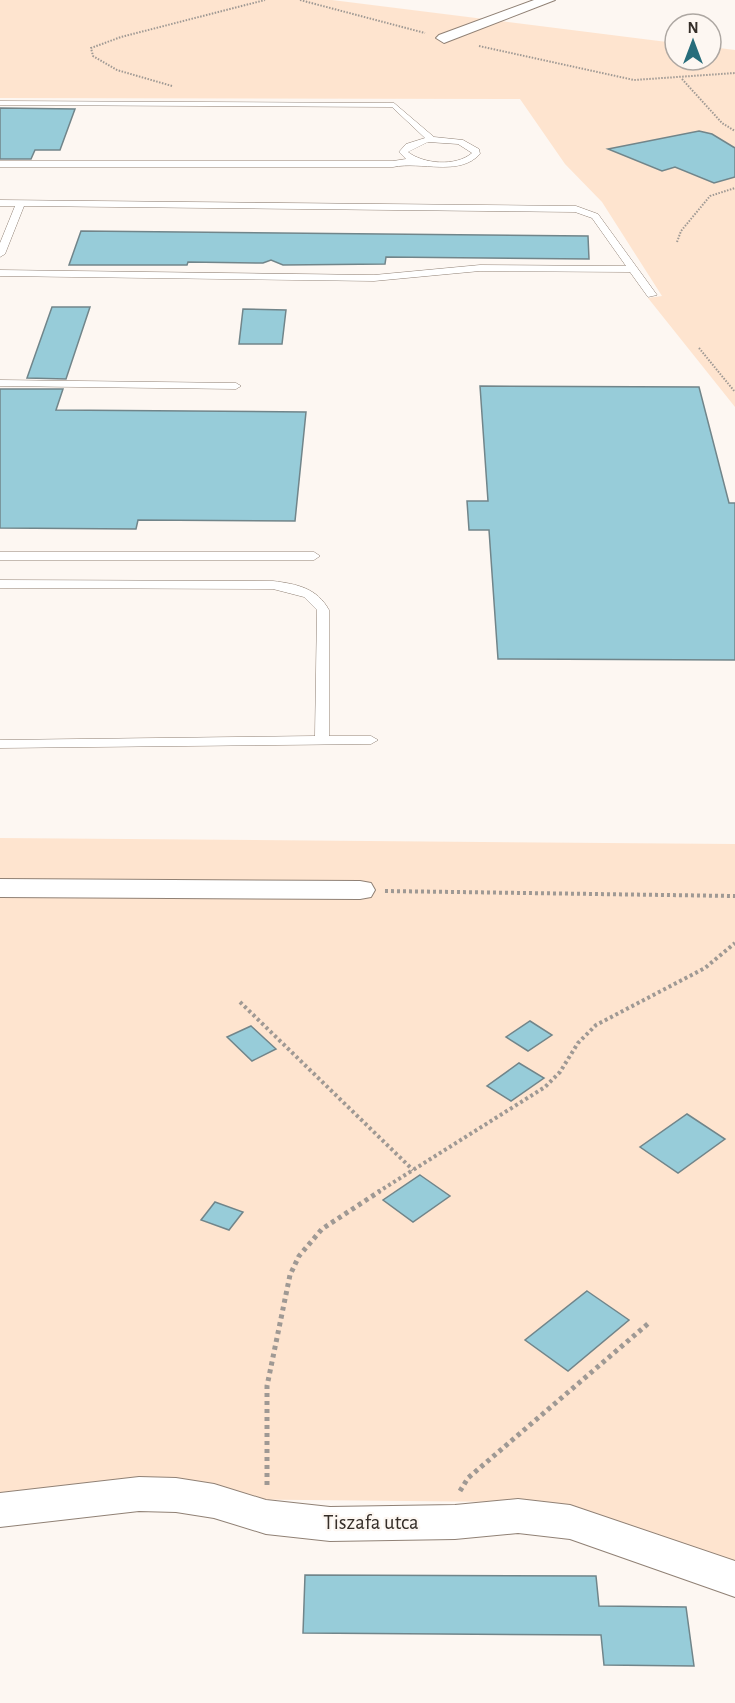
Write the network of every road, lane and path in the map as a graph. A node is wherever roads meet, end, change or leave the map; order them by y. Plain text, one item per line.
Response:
1 (266, 0) edge
2 (300, 0) edge
3 (548, 0) edge
4 (444, 38) junction
5 (735, 74) edge
6 (682, 79) junction
7 (177, 88) dead end
8 (0, 103) edge
9 (735, 130) edge
10 (432, 140) junction
11 (414, 161) junction
12 (0, 164) edge
13 (735, 188) edge
14 (0, 203) edge
15 (21, 203) junction
16 (677, 242) dead end
17 (0, 254) edge
18 (630, 269) junction
19 (0, 273) edge
20 (652, 295) dead end
21 (699, 348) dead end
22 (0, 383) edge
23 (236, 386) dead end
24 (735, 392) edge
25 (0, 556) edge
26 (314, 556) dead end
27 (0, 585) edge
28 (322, 740) junction
29 (371, 740) dead end
30 (0, 744) edge
31 (0, 888) edge
32 (360, 890) joint
33 (735, 896) edge
34 (735, 943) edge
35 (240, 1002) dead end
36 (413, 1170) junction
37 (650, 1322) dead end
38 (0, 1510) edge
39 (266, 1517) junction
40 (454, 1522) junction
41 (735, 1579) edge

1 - 7 path
2 - 4 path
3 - 4 street
4 - 6 path
5 - 6 path
6 - 9 path
8 - 10 lane
10 - 11 lane
10 - 11 lane
11 - 12 lane
13 - 16 path
14 - 15 lane
15 - 17 lane
15 - 18 lane
18 - 19 lane
18 - 20 lane
21 - 24 path
22 - 23 lane
25 - 26 lane
27 - 28 lane
28 - 29 lane
28 - 30 lane
31 - 32 street
32 - 33 path
34 - 36 path
35 - 36 path
36 - 39 path
37 - 40 path
38 - 39 street, Tiszafa utca
39 - 40 street, Tiszafa utca
40 - 41 street, Tiszafa utca

